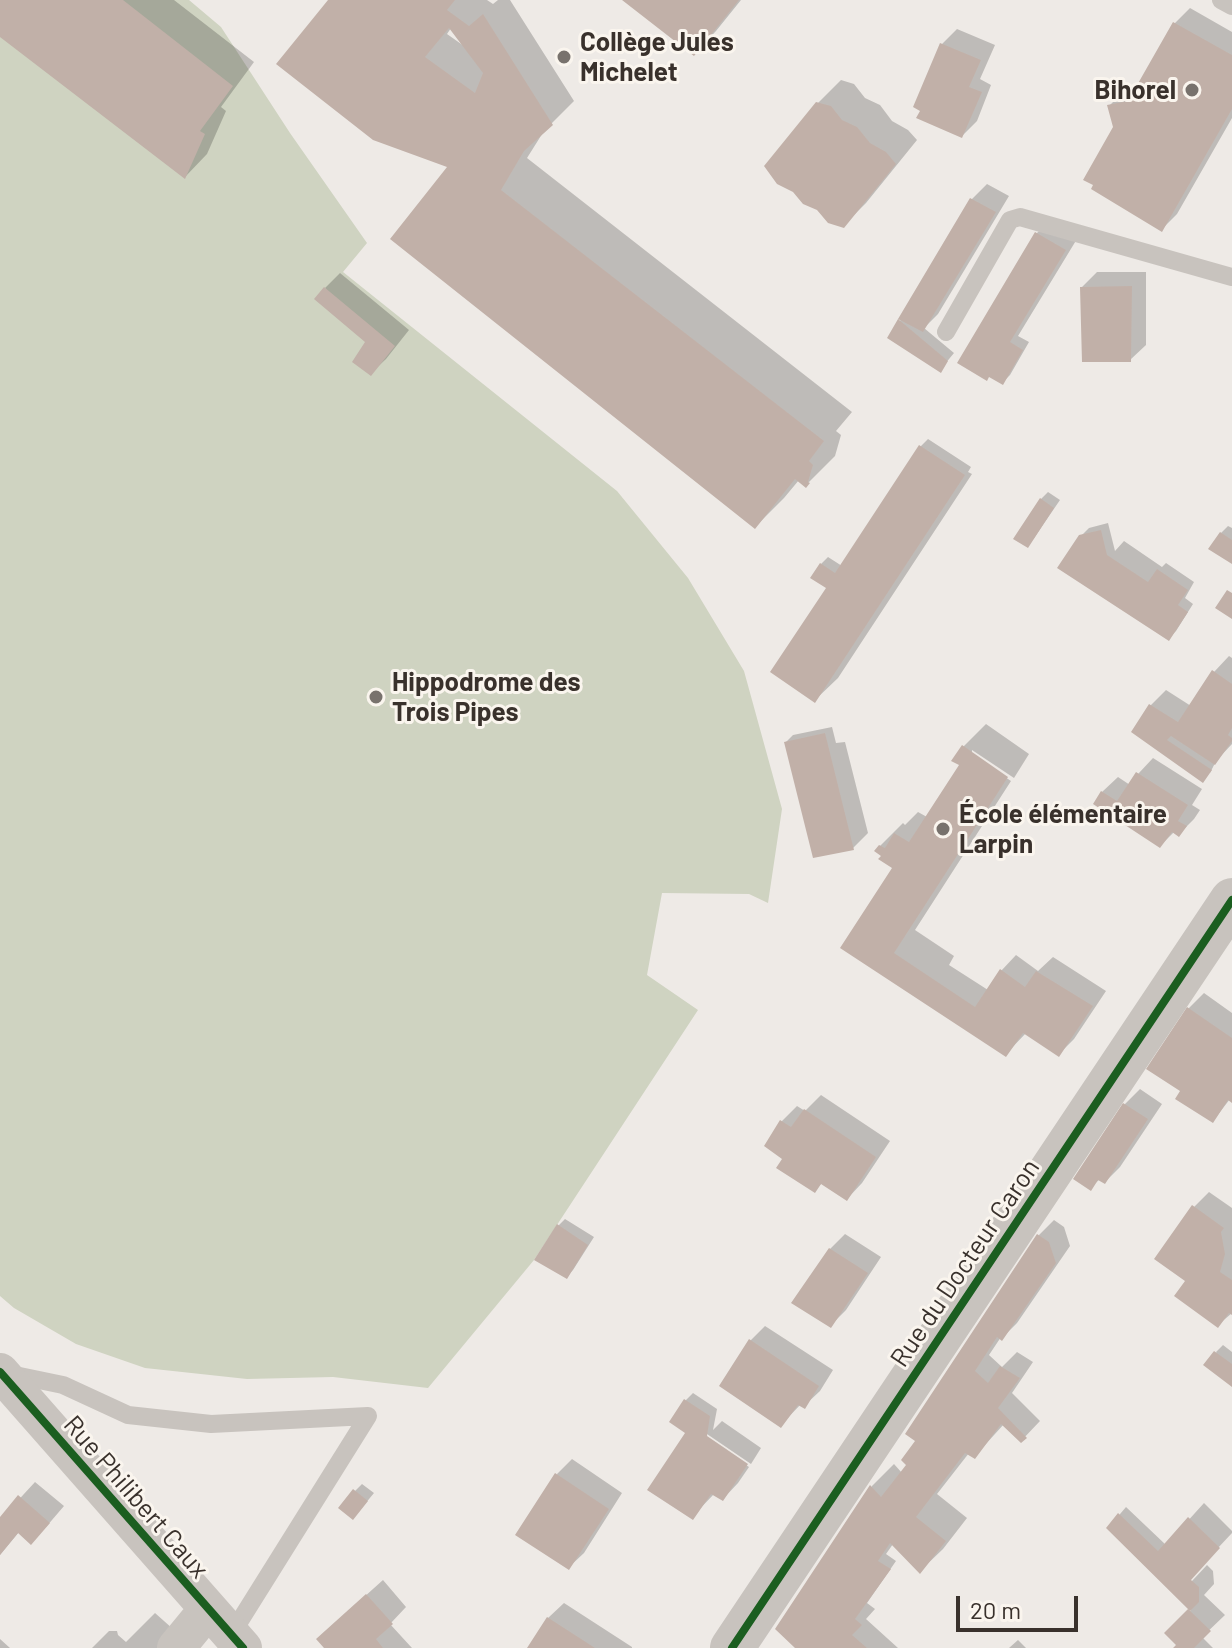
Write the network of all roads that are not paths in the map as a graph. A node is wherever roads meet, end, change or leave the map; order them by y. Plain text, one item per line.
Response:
1 (1221, 0) edge
2 (1232, 6) edge
3 (1232, 277) edge
4 (946, 332) dead end
5 (1232, 900) edge
6 (1220, 943) edge
7 (0, 1372) edge
8 (232, 1625) edge
9 (176, 1648) edge
10 (732, 1648) edge

1 - 2 lane
3 - 4 lane
5 - 6 street, Rue du Docteur Caron
6 - 10 street, Rue du Docteur Caron
7 - 8 street, Rue Philibert Caux
7 - 8 lane
8 - 9 street

